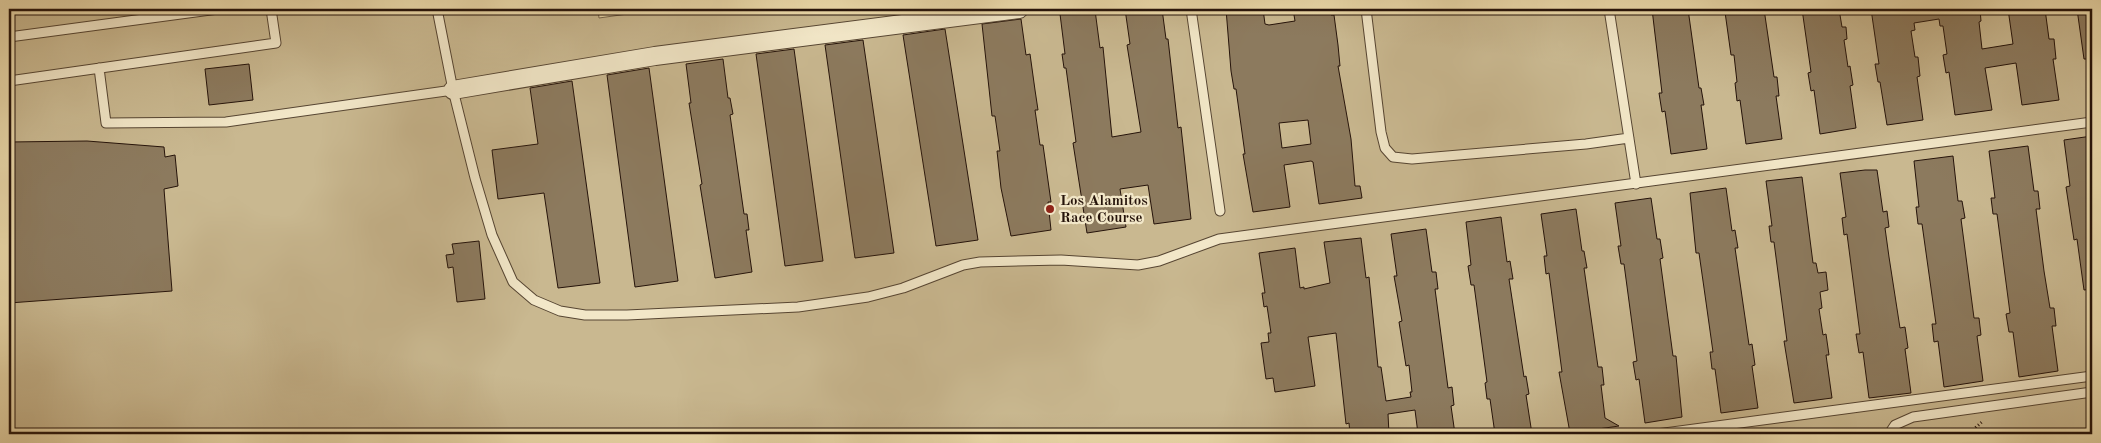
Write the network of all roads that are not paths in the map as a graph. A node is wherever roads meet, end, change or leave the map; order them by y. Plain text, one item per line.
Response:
1 (218, 9) edge
2 (271, 9) edge
3 (437, 9) edge
4 (1019, 9) edge
5 (1191, 9) edge
6 (1366, 9) edge
7 (1609, 9) edge
8 (9, 37) edge
9 (99, 68) junction
10 (9, 81) edge
11 (453, 90) junction
12 (2092, 122) edge
13 (1629, 138) junction
14 (1636, 184) junction
15 (1220, 211) dead end
16 (2092, 376) edge
17 (2092, 392) edge
18 (1657, 434) edge
19 (1889, 434) edge

1 - 8 lane
2 - 9 lane
3 - 11 lane
4 - 11 street
5 - 15 lane
6 - 13 lane
7 - 13 lane
9 - 10 lane
9 - 11 lane
11 - 14 lane
12 - 14 lane
13 - 14 lane
16 - 18 lane
17 - 19 lane

